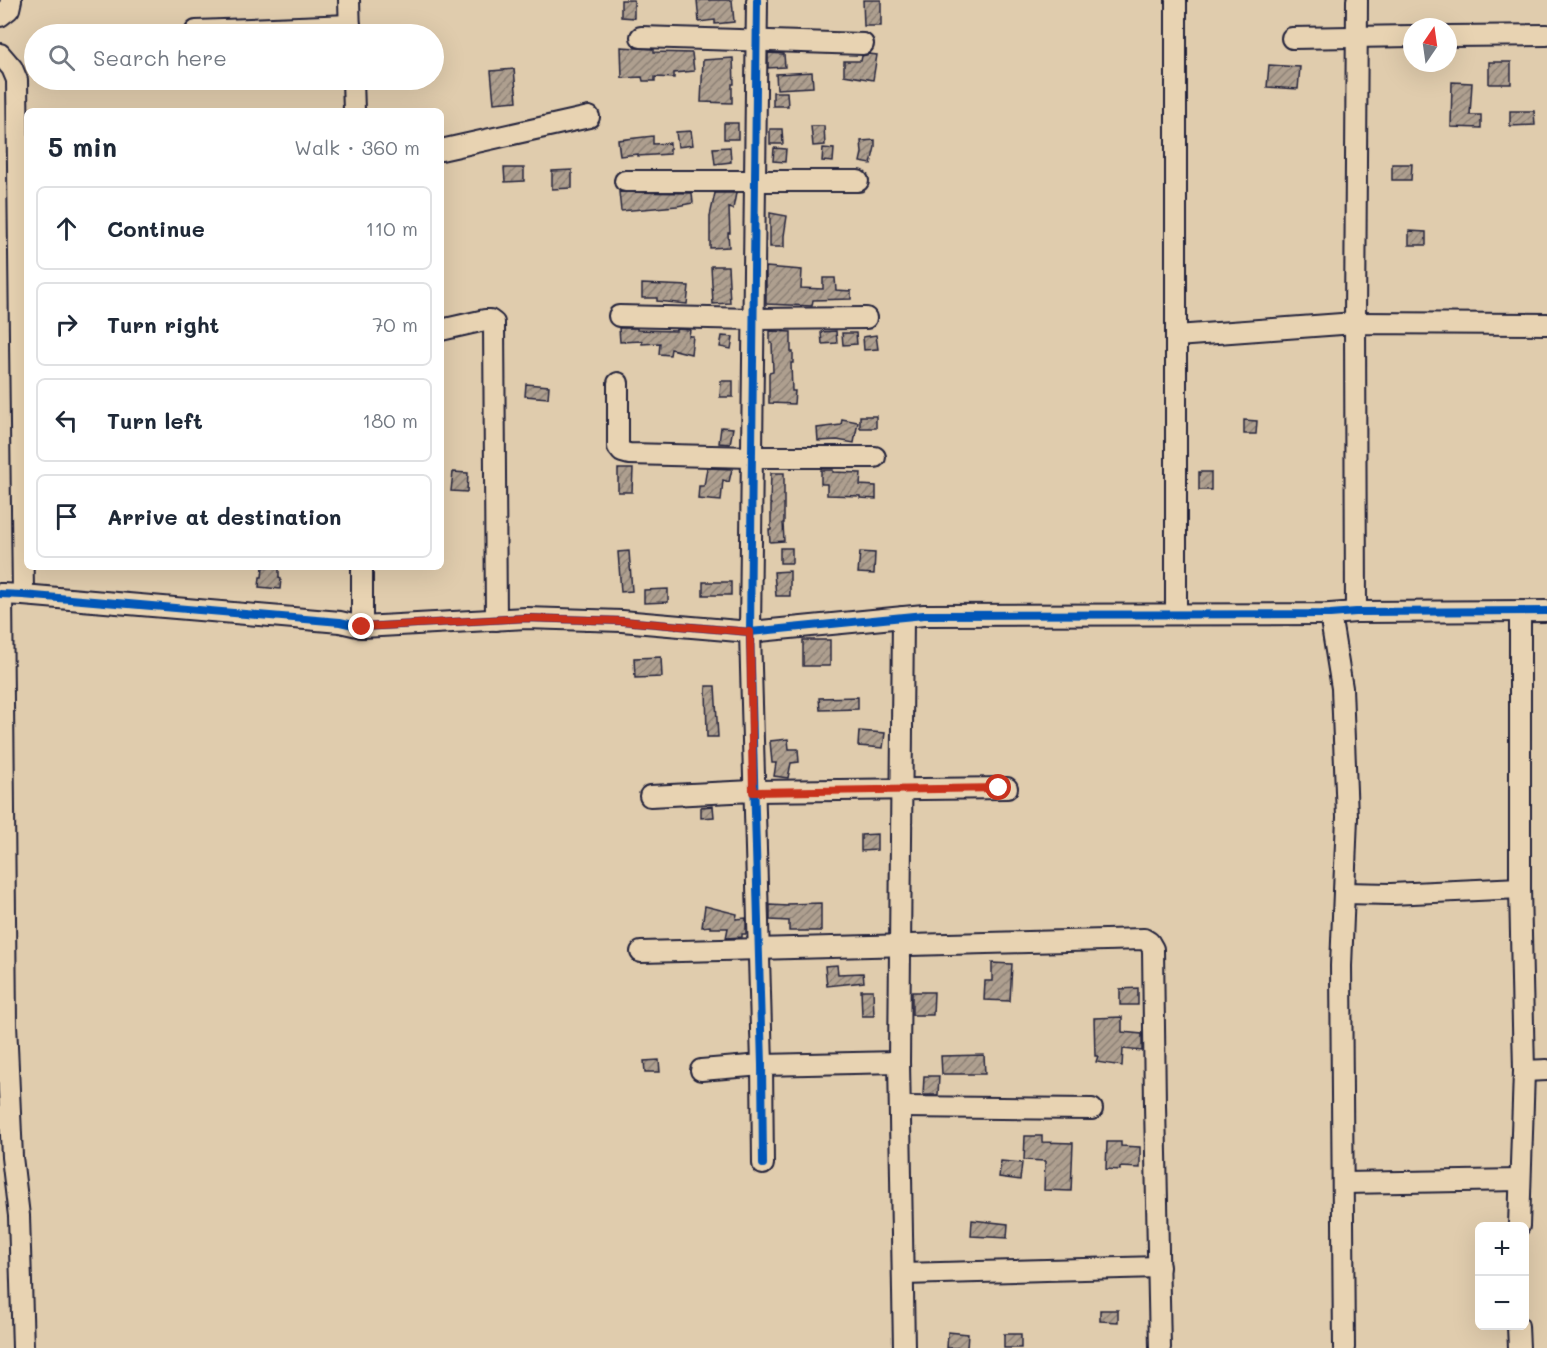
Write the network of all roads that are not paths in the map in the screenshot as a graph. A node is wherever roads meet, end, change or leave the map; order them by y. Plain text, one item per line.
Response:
1 (11, 0) edge
2 (349, 0) edge
3 (757, 0) edge
4 (1176, 0) edge
5 (1357, 0) edge
6 (0, 16) edge
7 (350, 24) edge
8 (1547, 35) edge
9 (1403, 36) edge
10 (1457, 36) edge
11 (641, 37) dead end
12 (1357, 37) junction
13 (1292, 38) dead end
14 (757, 41) junction
15 (862, 44) dead end
16 (0, 54) edge
17 (353, 90) edge
18 (354, 108) edge
19 (589, 117) dead end
20 (444, 149) edge
21 (9, 163) edge
22 (625, 181) dead end
23 (755, 181) junction
24 (858, 181) dead end
25 (619, 316) dead end
26 (866, 318) dead end
27 (753, 319) junction
28 (1355, 323) junction
29 (1547, 324) edge
30 (444, 329) edge
31 (1176, 336) junction
32 (618, 383) dead end
33 (752, 457) junction
34 (875, 457) dead end
35 (362, 570) edge
36 (1, 594) edge
37 (23, 595) junction
38 (1547, 611) edge
39 (1356, 612) junction
40 (1520, 612) junction
41 (1176, 614) junction
42 (1330, 614) junction
43 (903, 617) junction
44 (496, 620) junction
45 (362, 627) junction
46 (750, 632) junction
47 (1007, 788) dead end
48 (901, 790) junction
49 (753, 792) junction
50 (650, 796) dead end
51 (2, 866) edge
52 (1520, 888) junction
53 (1344, 894) junction
54 (901, 946) junction
55 (758, 948) junction
56 (641, 952) dead end
57 (3, 1039) edge
58 (899, 1062) junction
59 (762, 1065) junction
60 (702, 1070) dead end
61 (1547, 1070) edge
62 (1524, 1071) junction
63 (901, 1107) junction
64 (1092, 1109) dead end
65 (763, 1164) dead end
66 (1520, 1180) junction
67 (1344, 1183) junction
68 (0, 1208) edge
69 (19, 1216) junction
70 (1519, 1222) edge
71 (1159, 1267) junction
72 (903, 1274) junction
73 (1518, 1330) edge
74 (23, 1348) edge
75 (904, 1348) edge
76 (1160, 1348) edge
77 (1344, 1348) edge
78 (1520, 1348) edge

1 - 6 street
2 - 7 street
3 - 14 street
4 - 31 street
5 - 12 street
8 - 10 street
9 - 12 street
11 - 14 street
12 - 13 street
12 - 28 street
14 - 15 street
14 - 23 street
16 - 21 street
17 - 18 street
19 - 20 street
21 - 37 street
22 - 23 street
23 - 24 street
23 - 27 street
25 - 27 street
26 - 27 street
27 - 33 street
28 - 29 street
28 - 31 street
28 - 39 street
30 - 44 street
31 - 41 street
32 - 33 street
33 - 34 street
33 - 46 street
35 - 45 street
36 - 37 street
36 - 51 street
37 - 45 street
38 - 40 street
39 - 40 street
39 - 42 street
40 - 52 street
41 - 42 street
41 - 43 street
42 - 53 street
43 - 46 street
43 - 48 street
44 - 45 street
44 - 46 street
46 - 49 street
47 - 48 street
48 - 49 street
48 - 54 street
49 - 50 street
49 - 55 street
51 - 57 street
52 - 53 street
52 - 62 street
53 - 67 street
54 - 55 street
54 - 58 street
54 - 71 street
55 - 56 street
55 - 59 street
57 - 69 street
58 - 59 street
58 - 63 street
59 - 60 street
59 - 65 street
61 - 62 street
62 - 66 street
63 - 64 street
63 - 72 street
66 - 67 street
66 - 70 street
67 - 77 street
68 - 69 street
69 - 74 street
71 - 72 street
71 - 76 street
72 - 75 street
73 - 78 street

